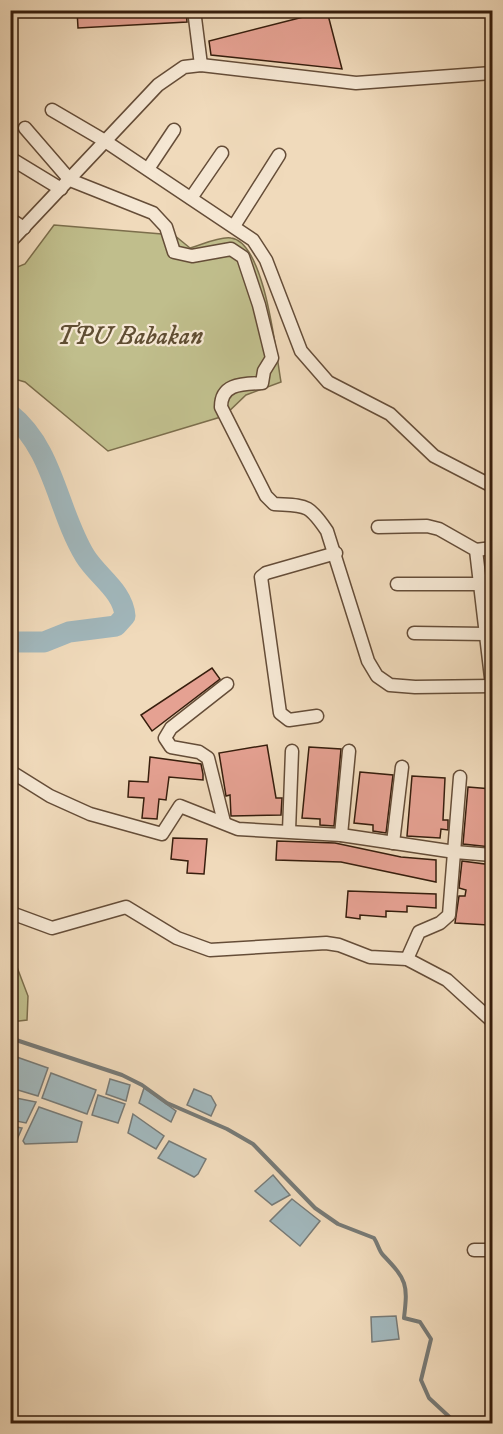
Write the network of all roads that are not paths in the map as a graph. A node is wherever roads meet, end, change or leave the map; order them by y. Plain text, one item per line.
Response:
1 (194, 10) edge
2 (201, 65) junction
3 (492, 73) edge
4 (52, 110) dead end
5 (24, 128) dead end
6 (174, 130) dead end
7 (105, 141) junction
8 (222, 153) dead end
9 (279, 155) dead end
10 (10, 158) edge
11 (148, 169) junction
12 (66, 185) junction
13 (191, 198) junction
14 (10, 219) edge
15 (234, 226) junction
16 (24, 228) junction
17 (10, 243) edge
18 (492, 486) edge
19 (378, 527) dead end
20 (492, 548) edge
21 (476, 550) junction
22 (336, 553) junction
23 (398, 584) dead end
24 (481, 584) junction
25 (414, 633) dead end
26 (486, 634) junction
27 (227, 684) dead end
28 (492, 686) edge
29 (317, 716) dead end
30 (292, 751) dead end
31 (349, 751) dead end
32 (402, 767) dead end
33 (10, 771) edge
34 (460, 777) dead end
35 (224, 822) junction
36 (289, 831) junction
37 (341, 835) junction
38 (393, 843) junction
39 (455, 852) junction
40 (492, 855) edge
41 (10, 909) edge
42 (407, 959) junction
43 (492, 1021) edge
44 (474, 1250) dead end
45 (492, 1250) edge

1 - 2 street
2 - 3 street
2 - 7 street
4 - 7 street
5 - 12 street
6 - 11 street
7 - 11 street
7 - 12 street
8 - 13 street
9 - 15 street
10 - 12 street
11 - 13 street
12 - 16 street
12 - 22 street
13 - 15 street
14 - 16 street
15 - 18 street
16 - 17 street
19 - 21 street
20 - 21 street
21 - 24 street
22 - 28 street
22 - 29 street
23 - 24 street
24 - 26 street
25 - 26 street
26 - 28 street
27 - 35 street
30 - 36 street
31 - 37 street
32 - 38 street
33 - 35 street
34 - 39 street
35 - 36 street
36 - 37 street
37 - 38 street
38 - 39 street
39 - 40 street
39 - 42 street
41 - 42 street
42 - 43 street
44 - 45 street

